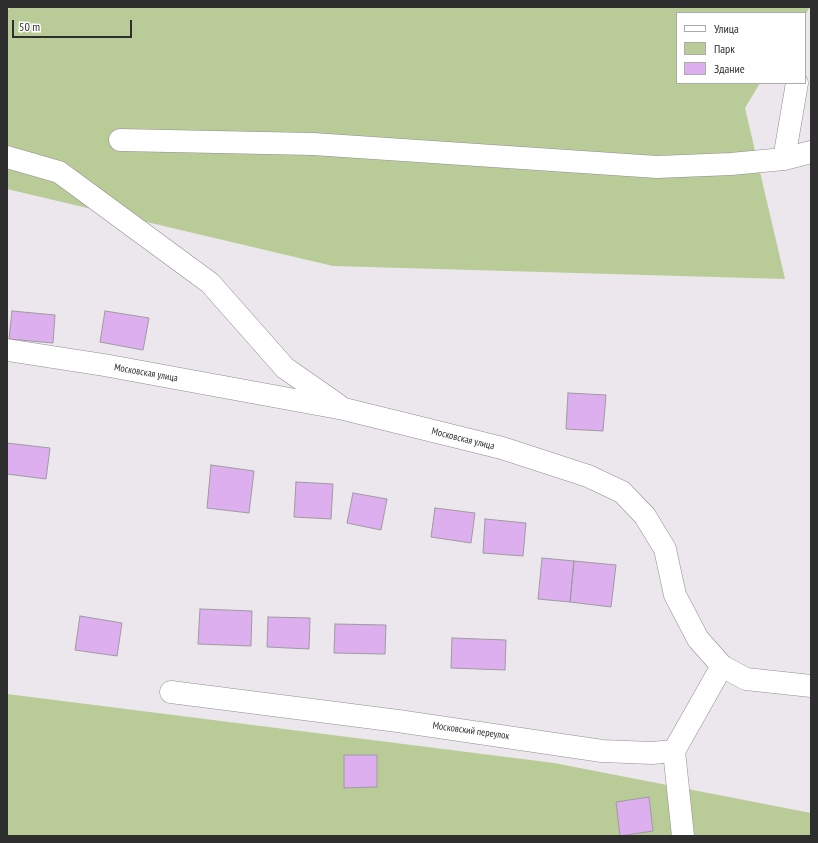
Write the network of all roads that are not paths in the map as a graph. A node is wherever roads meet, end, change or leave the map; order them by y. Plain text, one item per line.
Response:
1 (797, 84) edge
2 (120, 140) dead end
3 (811, 152) edge
4 (7, 157) edge
5 (784, 159) junction
6 (7, 350) edge
7 (344, 409) junction
8 (722, 666) junction
9 (811, 686) edge
10 (171, 692) dead end
11 (674, 750) junction
12 (683, 836) edge

1 - 5 street
2 - 5 street
3 - 5 street
4 - 7 street
6 - 7 street, Московская улица
7 - 8 street, Московская улица
8 - 9 street, Московская улица
8 - 11 street
10 - 11 street, Московский переулок
11 - 12 street

